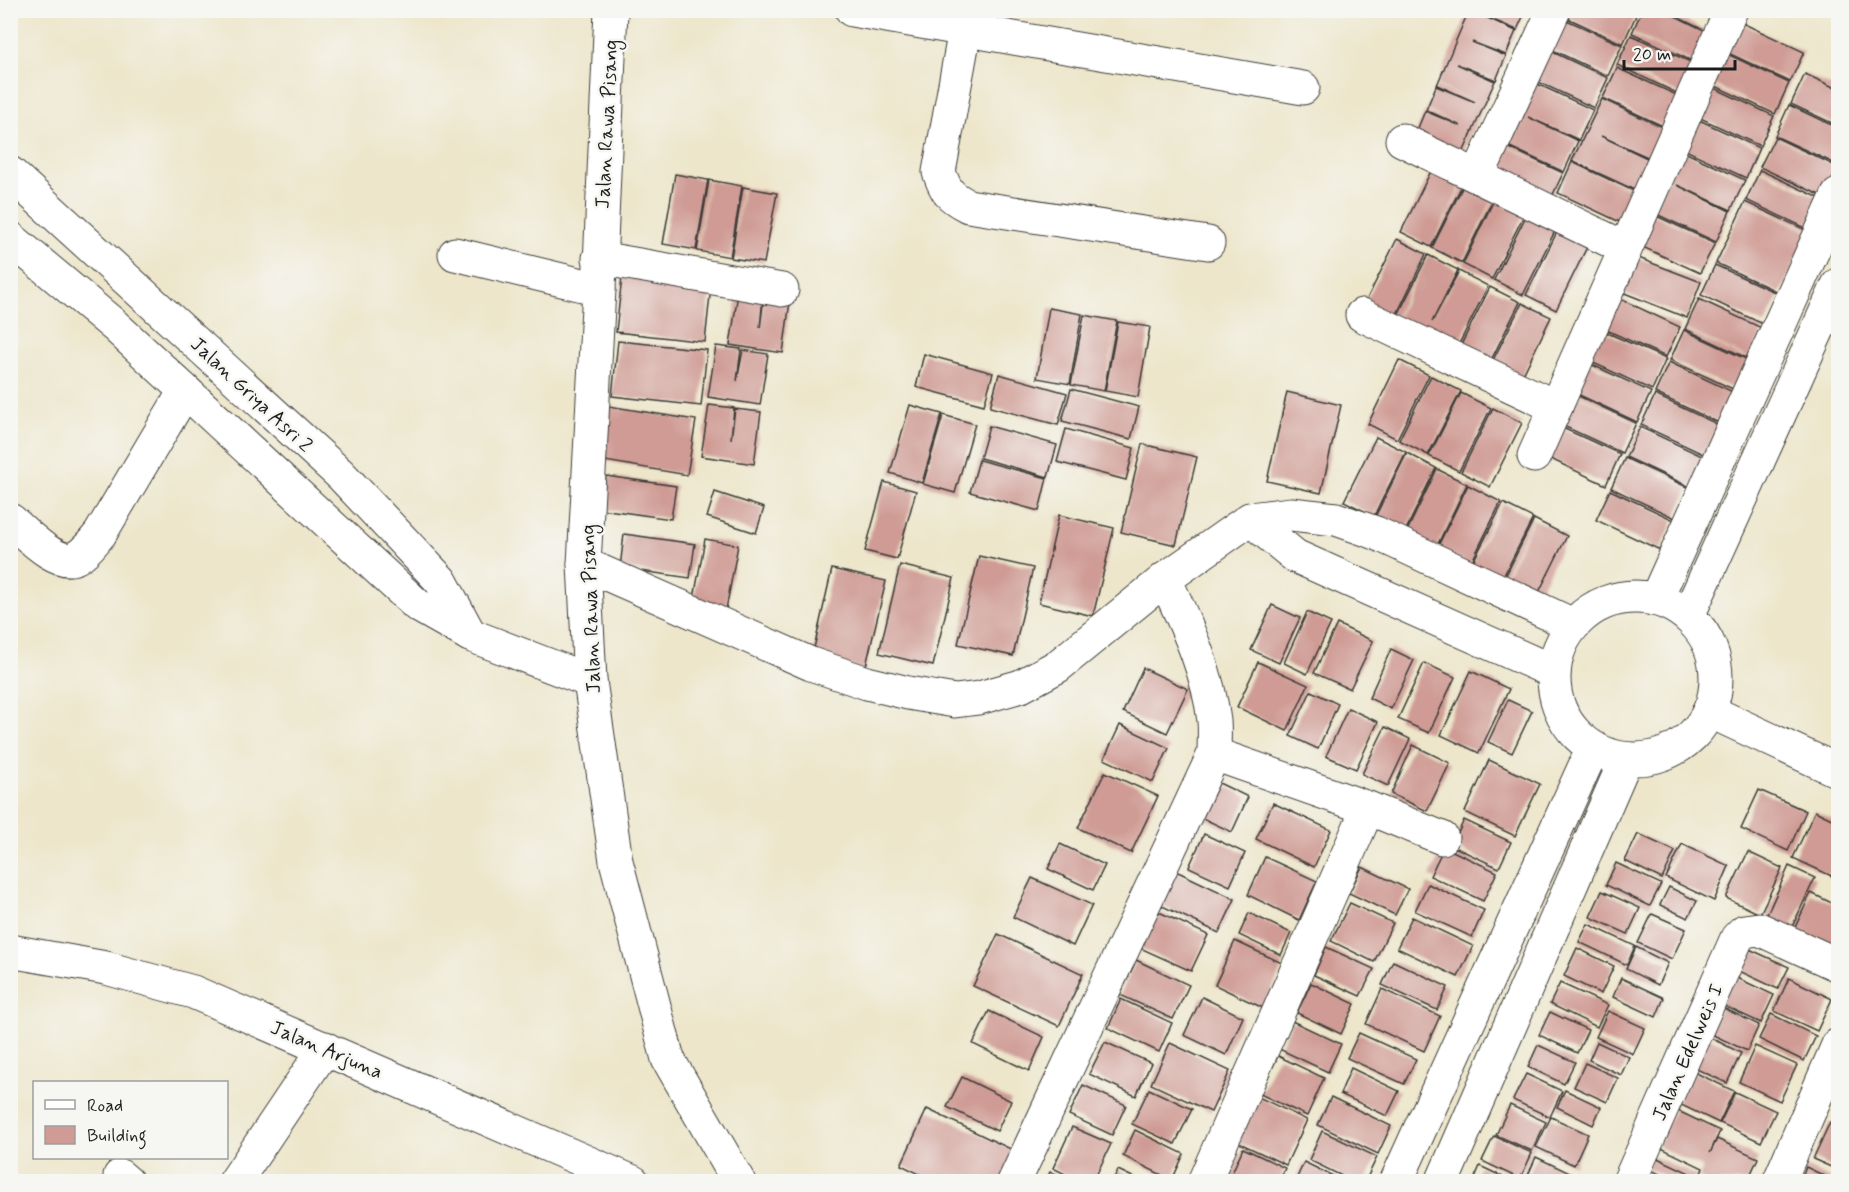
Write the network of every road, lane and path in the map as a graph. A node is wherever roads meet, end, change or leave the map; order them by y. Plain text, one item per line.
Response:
1 (611, 10) edge
2 (1554, 10) edge
3 (1731, 10) edge
4 (857, 11) edge
5 (965, 30) junction
6 (1303, 88) dead end
7 (1402, 140) dead end
8 (10, 173) edge
9 (1478, 176) junction
10 (1839, 195) edge
11 (10, 238) edge
12 (1208, 243) dead end
13 (1625, 248) junction
14 (455, 254) dead end
15 (599, 274) junction
16 (1839, 285) edge
17 (782, 290) dead end
18 (142, 292) junction
19 (1362, 315) dead end
20 (114, 325) junction
21 (185, 391) junction
22 (1556, 407) junction
23 (1534, 456) dead end
24 (1250, 519) junction
25 (10, 520) edge
26 (584, 564) junction
27 (1165, 579) junction
28 (1656, 599) junction
29 (1688, 616) junction
30 (1574, 625) junction
31 (470, 635) junction
32 (1554, 672) junction
33 (590, 681) junction
34 (1709, 711) junction
35 (1593, 748) junction
36 (1214, 754) junction
37 (1626, 759) junction
38 (1839, 771) edge
39 (1368, 808) junction
40 (1442, 838) dead end
41 (10, 951) edge
42 (1839, 965) edge
43 (1839, 1045) edge
44 (325, 1048) junction
45 (235, 1182) edge
46 (633, 1182) edge
47 (739, 1182) edge
48 (1014, 1182) edge
49 (1204, 1182) edge
50 (1396, 1182) edge
51 (1442, 1182) edge
52 (1629, 1182) edge
53 (1779, 1182) edge

1 - 15 street, Jalan Rawa Pisang
2 - 9 street
3 - 13 street
4 - 5 street
5 - 6 street
5 - 12 street
7 - 9 street
8 - 18 street, Jalan Griya Asri 2
9 - 13 street
10 - 28 street
11 - 20 street
13 - 22 street
14 - 15 street
15 - 17 street
15 - 26 street, Jalan Rawa Pisang
16 - 29 street
18 - 20 street
18 - 31 street, Jalan Griya Asri 2
19 - 22 street
20 - 21 street
21 - 25 street
21 - 31 street
22 - 23 street
24 - 27 street
24 - 30 street
24 - 32 street
26 - 27 street
26 - 33 street, Jalan Rawa Pisang
27 - 36 street
28 - 29 street
28 - 30 street
29 - 34 street
30 - 32 street
31 - 33 street
32 - 35 street
33 - 47 street, Jalan Rawa Pisang
34 - 37 street
34 - 38 street
35 - 37 street
35 - 50 street
36 - 39 street
36 - 48 street
37 - 51 street
39 - 40 street
39 - 49 street
41 - 44 street, Jalan Arjuna
42 - 52 street, Jalan Edelweis I
43 - 53 street
44 - 45 street
44 - 46 street, Jalan Arjuna

